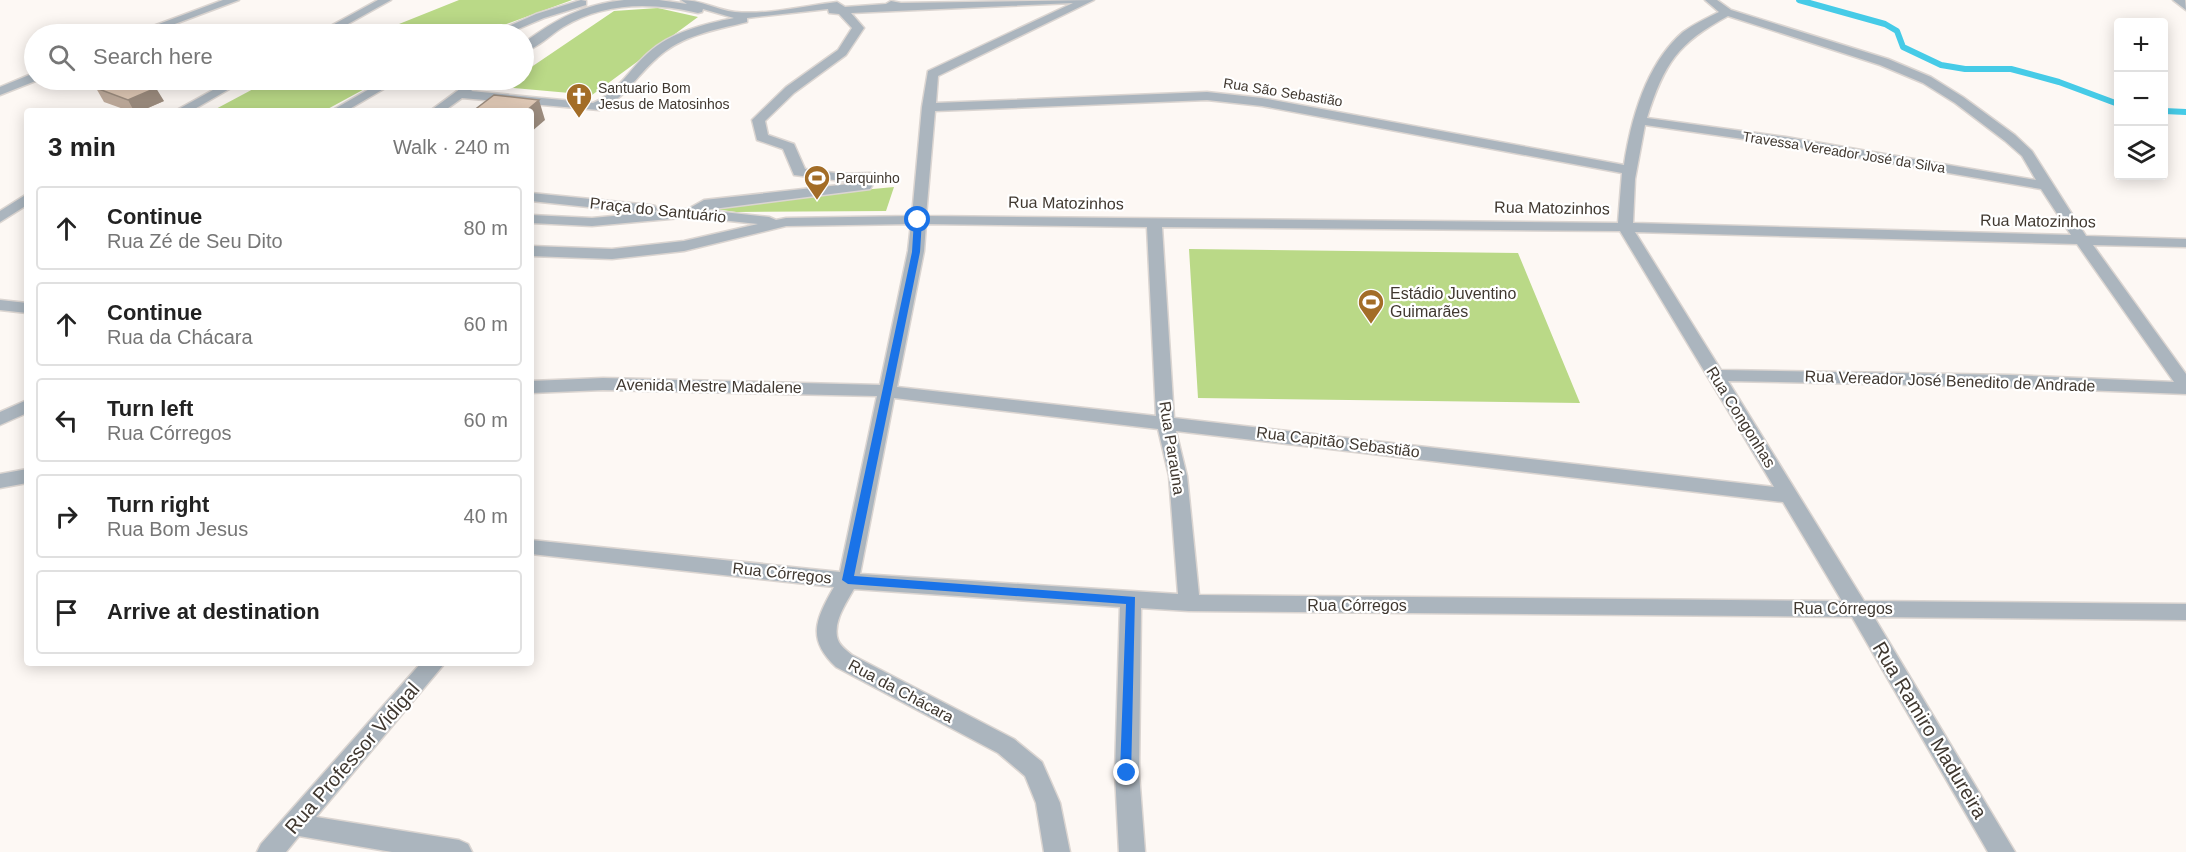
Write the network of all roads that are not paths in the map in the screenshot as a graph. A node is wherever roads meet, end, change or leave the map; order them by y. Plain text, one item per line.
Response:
1 (234, 0) edge
2 (394, 0) edge
3 (600, 0) edge
4 (657, 0) edge
5 (686, 0) edge
6 (868, 0) edge
7 (1078, 0) edge
8 (1089, 0) edge
9 (1710, 0) edge
10 (2178, 0) edge
11 (383, 2) edge
12 (947, 2) edge
13 (901, 6) junction
14 (2186, 7) edge
15 (779, 9) edge
16 (842, 10) junction
17 (1727, 12) junction
18 (166, 24) edge
19 (341, 24) edge
20 (521, 24) edge
21 (718, 25) junction
22 (534, 42) edge
23 (24, 80) edge
24 (220, 90) edge
25 (375, 90) edge
26 (465, 90) edge
27 (0, 91) edge
28 (460, 94) junction
29 (928, 107) junction
30 (187, 108) edge
31 (342, 108) edge
32 (440, 108) edge
33 (1641, 121) junction
34 (1629, 170) junction
35 (2047, 186) junction
36 (534, 197) edge
37 (24, 200) edge
38 (692, 213) junction
39 (0, 218) edge
40 (534, 219) edge
41 (918, 220) junction
42 (786, 222) junction
43 (1154, 222) junction
44 (1625, 227) junction
45 (2081, 239) junction
46 (2186, 243) edge
47 (534, 251) edge
48 (0, 305) edge
49 (24, 308) edge
50 (1714, 375) junction
51 (534, 387) edge
52 (2186, 387) edge
53 (886, 392) junction
54 (24, 407) edge
55 (0, 419) edge
56 (1165, 422) junction
57 (24, 477) edge
58 (0, 481) edge
59 (1790, 496) junction
60 (534, 547) edge
61 (848, 580) junction
62 (1131, 600) junction
63 (1189, 603) junction
64 (1857, 608) junction
65 (2186, 612) edge
66 (431, 666) edge
67 (294, 824) junction
68 (270, 852) edge
69 (459, 852) edge
70 (1057, 852) edge
71 (1132, 852) edge
72 (2002, 852) edge

1 - 18 street
2 - 11 street
3 - 20 street
4 - 21 street
4 - 22 street
5 - 15 street
6 - 13 street
7 - 12 street
8 - 29 street, Rua da Chácara
9 - 17 street
10 - 14 street
11 - 19 street
12 - 13 street
13 - 16 street
15 - 16 street
15 - 21 street
16 - 38 street
17 - 33 street
17 - 35 street
21 - 28 street
23 - 27 street
24 - 30 street
25 - 31 street
26 - 28 street
28 - 32 street
29 - 34 street, Rua São Sebastião
29 - 41 street, Rua da Chácara
33 - 34 street
33 - 35 street, Travessa Vereador José da Silva
34 - 44 street
35 - 45 street
36 - 38 street, Praça do Santuário
37 - 39 street
38 - 40 street
38 - 42 street, Praça do Santuário
41 - 42 street, Rua Matozinhos
41 - 43 street, Rua Matozinhos
41 - 53 street, Rua da Chácara
42 - 47 street
43 - 44 street, Rua Matozinhos
43 - 56 street, Rua Paraúna
44 - 45 street, Rua Matozinhos
44 - 50 street, Rua Congonhas
45 - 46 street, Rua Matozinhos
45 - 52 street
48 - 49 street
50 - 52 street, Rua Vereador José Benedito de Andrade
50 - 59 street, Rua Congonhas
51 - 53 street, Avenida Mestre Madalene
53 - 56 street, Rua Capitão Sebastião
53 - 61 street, Rua da Chácara
54 - 55 street
56 - 59 street, Rua Capitão Sebastião
56 - 63 street, Rua Paraúna
57 - 58 street
59 - 64 street, Rua Congonhas
60 - 61 street, Rua Córregos
61 - 62 street, Rua Córregos
61 - 70 street, Rua da Chácara
62 - 63 street, Rua Córregos
62 - 71 street
63 - 64 street, Rua Córregos
64 - 65 street, Rua Córregos
64 - 72 street, Rua Ramiro Madureira
66 - 67 street, Rua Professor Vidigal
67 - 68 street, Rua Professor Vidigal
67 - 69 street

